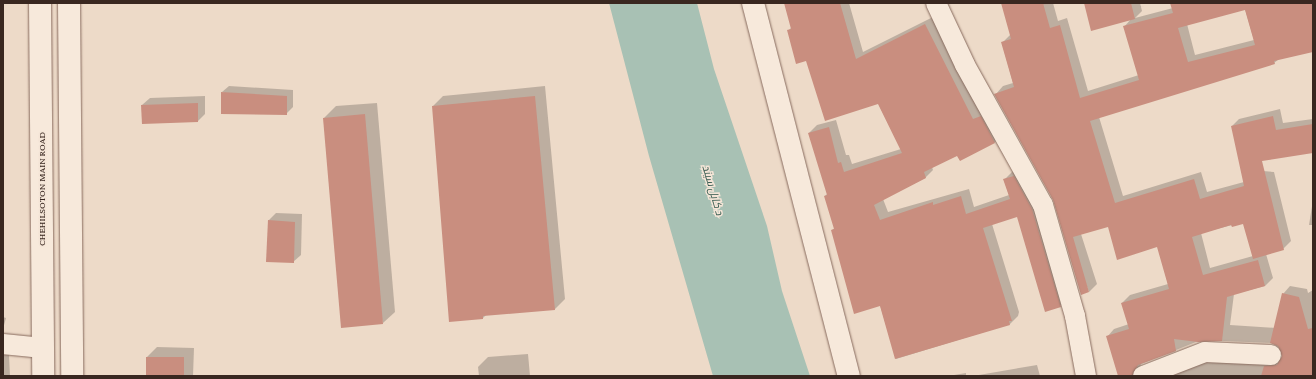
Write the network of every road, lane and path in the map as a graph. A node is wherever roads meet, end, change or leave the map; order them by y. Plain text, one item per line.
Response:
1 (40, 3) edge
2 (69, 3) edge
3 (753, 3) edge
4 (936, 3) edge
5 (3, 344) edge
6 (43, 348) junction
7 (1271, 355) dead end
8 (43, 376) edge
9 (72, 376) edge
10 (849, 376) edge
11 (1086, 376) edge
12 (1143, 376) edge

1 - 6 main road, CHEHILSOTON MAIN ROAD
2 - 9 main road
3 - 10 main road
4 - 11 street
5 - 6 street
6 - 8 main road, CHEHILSOTON MAIN ROAD
7 - 12 street

